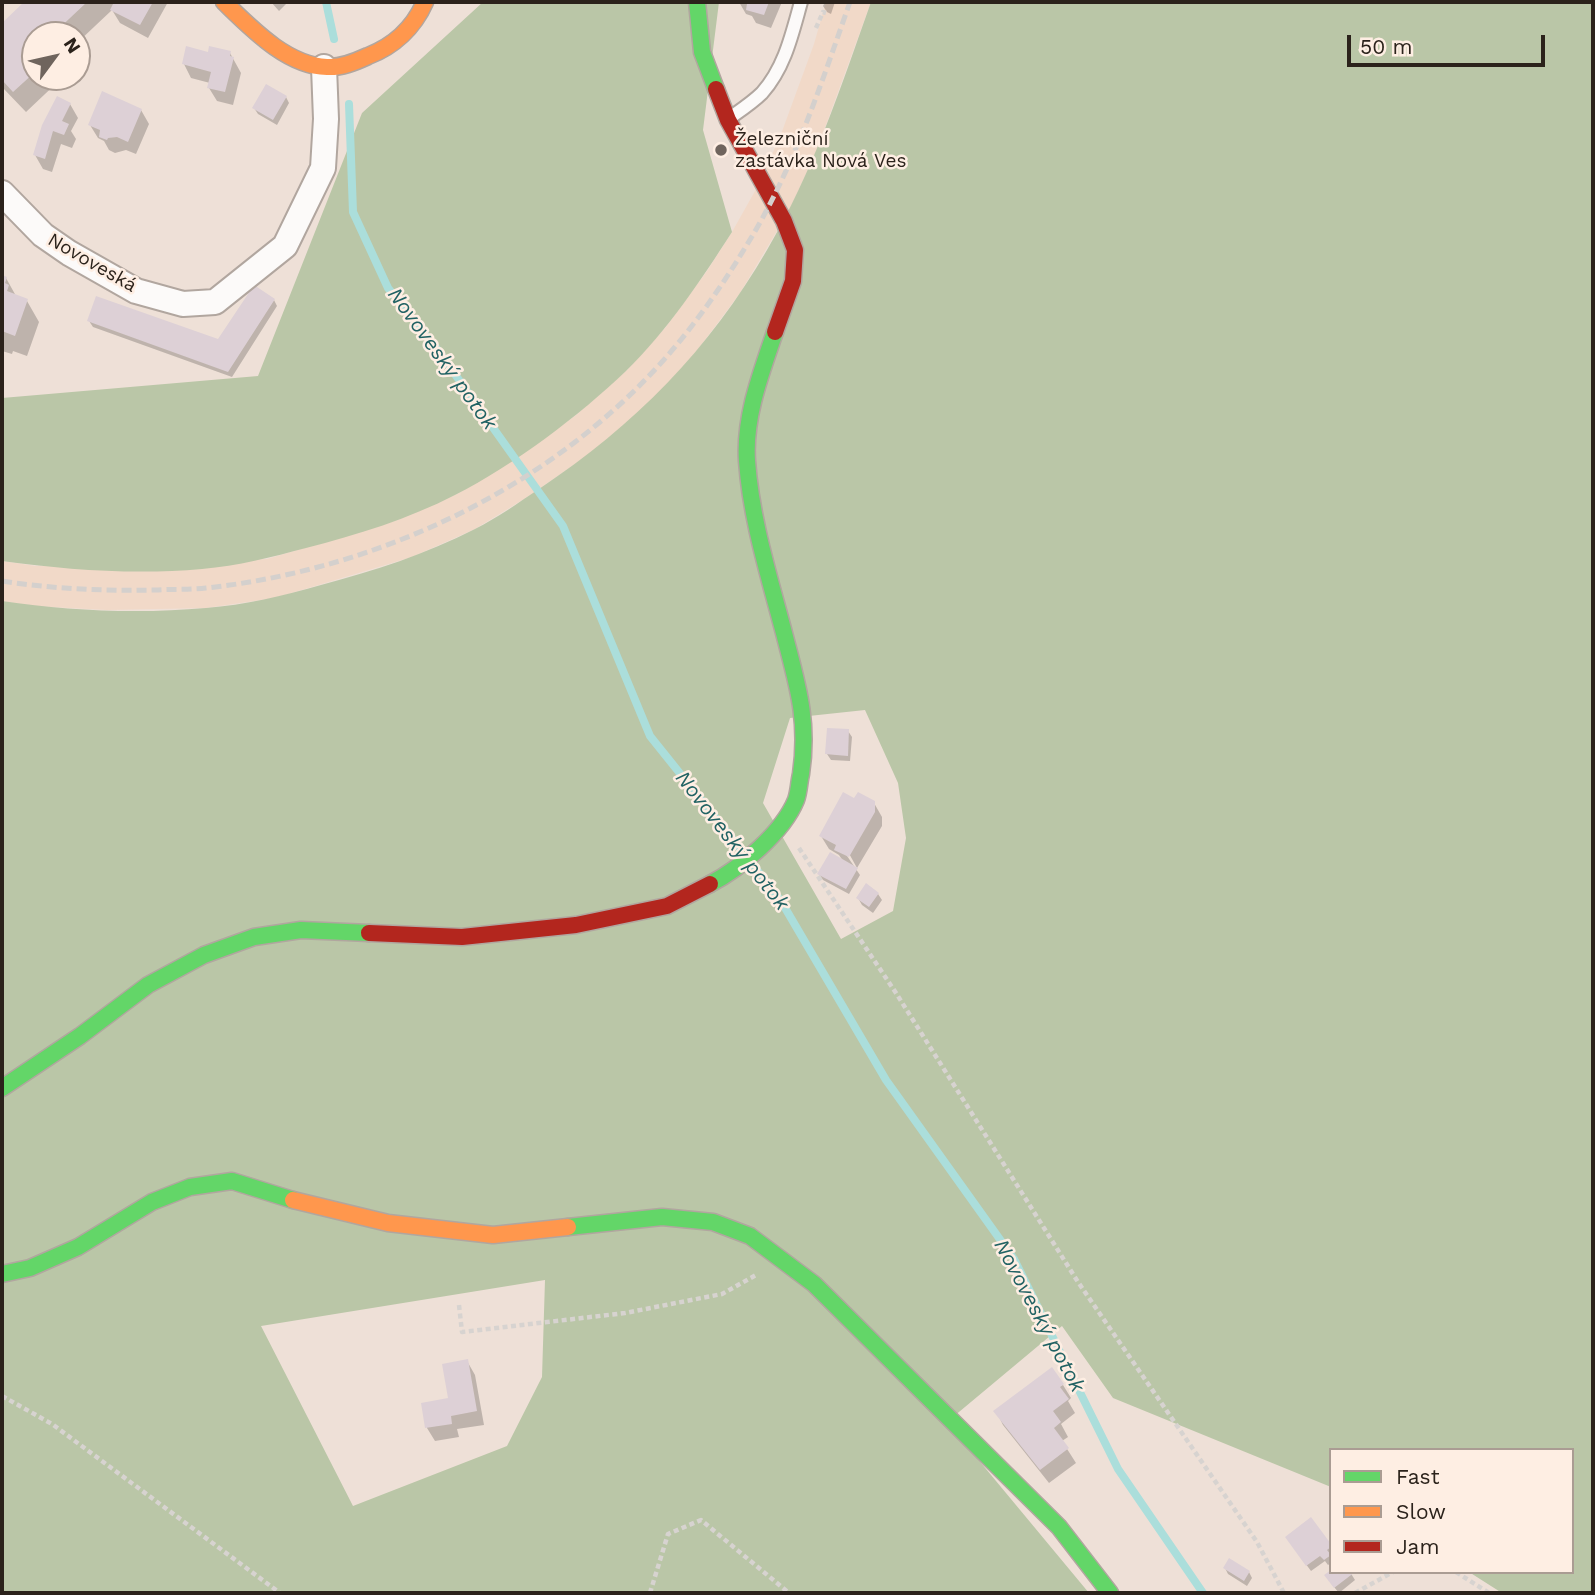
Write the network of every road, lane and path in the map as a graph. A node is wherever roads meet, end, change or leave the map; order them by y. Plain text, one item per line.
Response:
1 (225, 2) edge
2 (425, 2) edge
3 (697, 2) edge
4 (801, 2) edge
5 (324, 67) junction
6 (728, 120) junction
7 (2, 193) edge
8 (783, 824) junction
9 (2, 1088) edge
10 (784, 1260) junction
11 (2, 1273) edge
12 (459, 1305) dead end
13 (2, 1396) edge
14 (1389, 1574) edge
15 (1459, 1574) edge
16 (280, 1593) edge
17 (650, 1593) edge
18 (789, 1593) edge
19 (1110, 1593) edge
20 (1284, 1593) edge
21 (1354, 1593) edge
22 (1489, 1593) edge

1 - 5 street
2 - 5 street
3 - 6 street
4 - 6 lane
5 - 7 street, Novoveská
6 - 8 street
8 - 9 street
8 - 20 path
10 - 11 street
10 - 12 path
10 - 19 street
13 - 16 path
14 - 21 path
15 - 22 path
17 - 18 path

